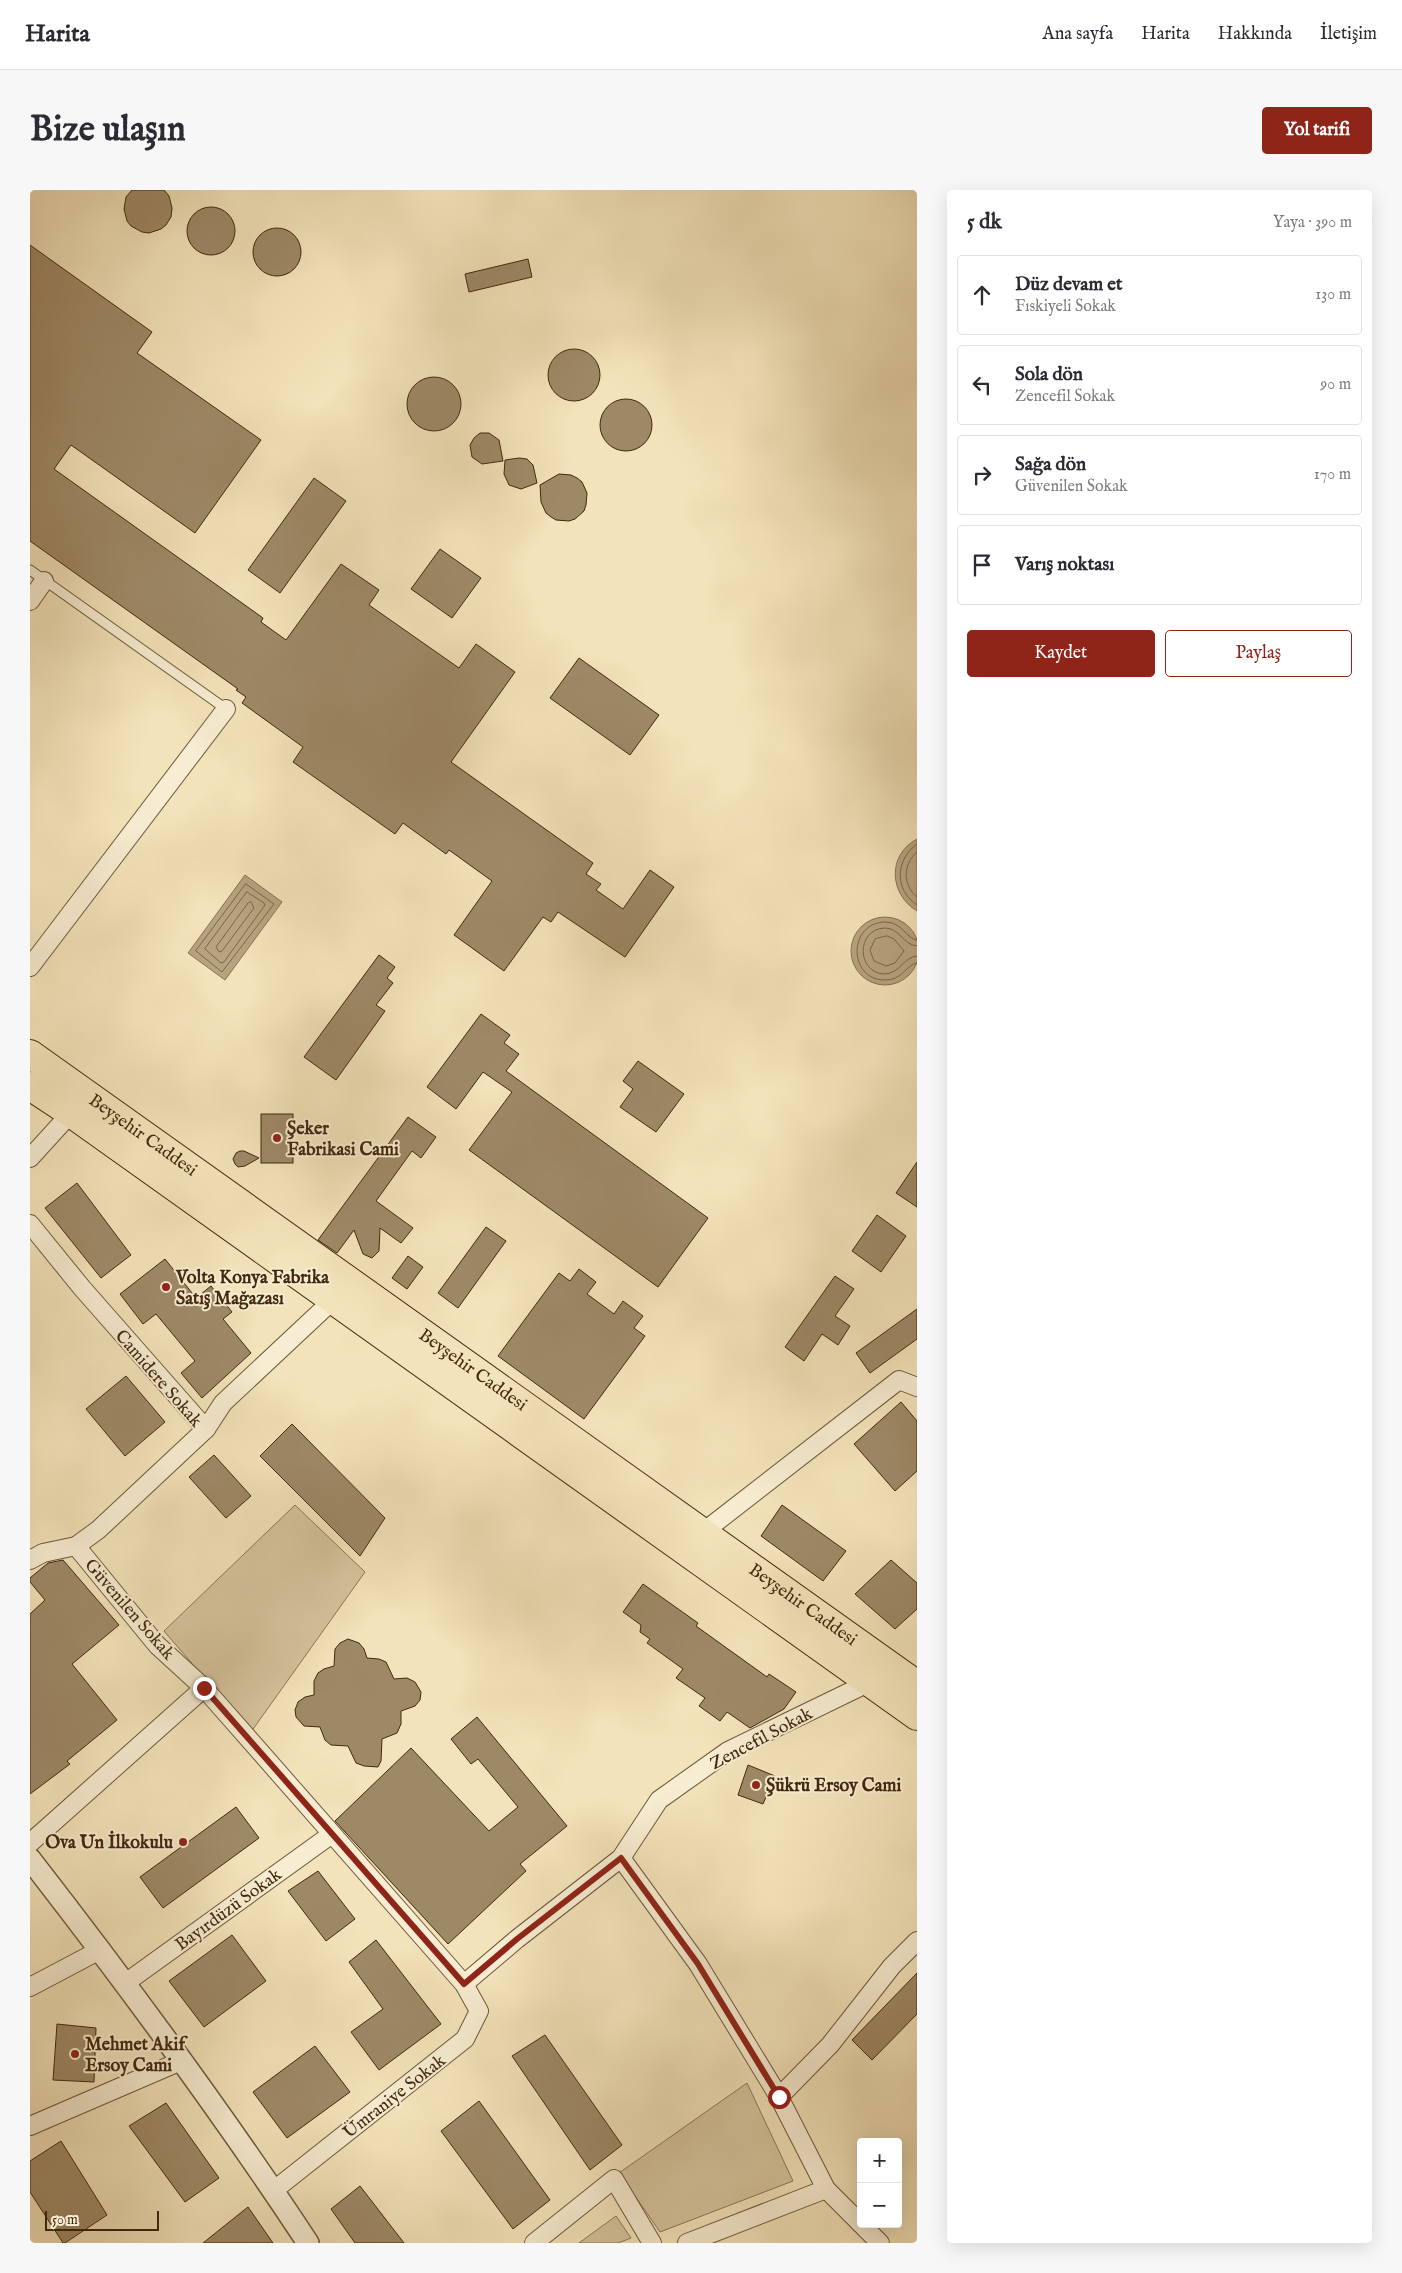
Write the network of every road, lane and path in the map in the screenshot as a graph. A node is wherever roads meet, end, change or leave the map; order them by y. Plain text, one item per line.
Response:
1 (30, 570) edge
2 (44, 581) junction
3 (30, 600) edge
4 (226, 710) joint
5 (30, 967) edge
6 (30, 1054) edge
7 (30, 1086) edge
8 (71, 1113) junction
9 (30, 1158) edge
10 (30, 1224) edge
11 (332, 1301) junction
12 (917, 1387) edge
13 (206, 1430) junction
14 (702, 1533) junction
15 (76, 1546) junction
16 (30, 1560) edge
17 (870, 1682) junction
18 (917, 1685) edge
19 (204, 1688) junction
20 (917, 1716) edge
21 (332, 1834) junction
22 (30, 1843) edge
23 (621, 1858) junction
24 (30, 1859) edge
25 (917, 1941) edge
26 (100, 1950) junction
27 (124, 1984) junction
28 (464, 1984) junction
29 (30, 1987) edge
30 (181, 2061) junction
31 (779, 2097) junction
32 (30, 2126) edge
33 (826, 2189) junction
34 (273, 2191) junction
35 (857, 2220) edge
36 (865, 2228) edge
37 (308, 2243) edge
38 (534, 2243) edge
39 (652, 2243) edge
40 (687, 2243) edge
41 (880, 2243) edge

1 - 2 lane
2 - 3 street
2 - 4 lane
4 - 5 street
6 - 14 main road, Beyşehir Caddesi
7 - 8 main road, Beyşehir Caddesi
8 - 9 street
8 - 11 main road, Beyşehir Caddesi
10 - 13 street, Camidere Sokak
11 - 13 street
11 - 17 main road, Beyşehir Caddesi
12 - 14 street
13 - 15 street, Camidere Sokak
14 - 18 main road, Beyşehir Caddesi
15 - 16 street, Camidere Sokak
15 - 19 street, Güvenilen Sokak
17 - 20 main road, Beyşehir Caddesi
17 - 23 street, Zencefil Sokak
19 - 21 street, Güvenilen Sokak
19 - 22 street
21 - 27 street, Bayırdüzü Sokak
21 - 28 street, Güvenilen Sokak
23 - 28 street, Zencefil Sokak
23 - 31 street
24 - 26 street
25 - 31 street
26 - 27 street
26 - 29 street
27 - 30 street
28 - 34 street, Ümraniye Sokak
30 - 32 street
30 - 34 street
31 - 33 street
33 - 35 street
33 - 40 street
34 - 37 street
36 - 41 street
38 - 39 street

